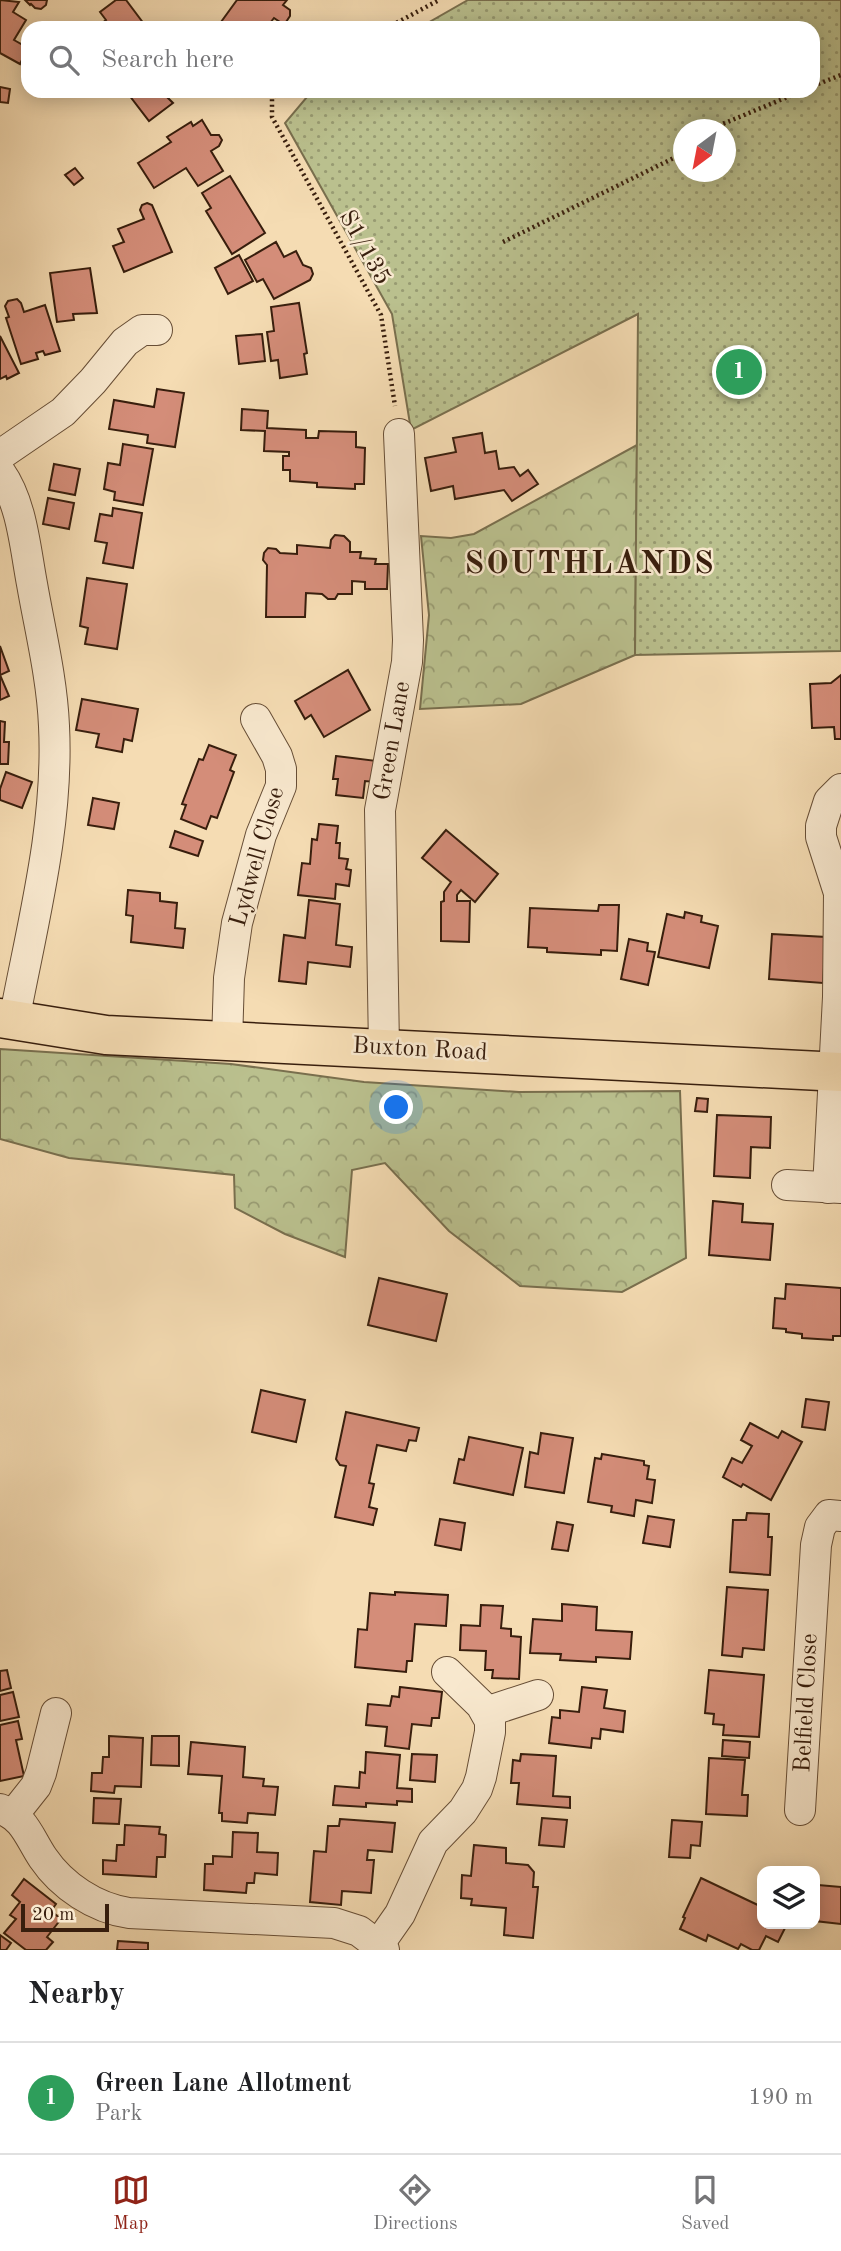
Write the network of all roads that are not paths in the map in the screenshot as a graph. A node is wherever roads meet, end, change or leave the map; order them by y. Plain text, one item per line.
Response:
1 (157, 330) dead end
2 (400, 435) road end
3 (0, 455) edge
4 (0, 472) edge
5 (256, 719) dead end
6 (841, 789) edge
7 (7, 1019) edge
8 (227, 1042) junction
9 (384, 1048) junction
10 (837, 1072) edge
11 (787, 1185) dead end
12 (834, 1188) edge
13 (835, 1516) edge
14 (447, 1672) dead end
15 (538, 1695) dead end
16 (486, 1712) junction
17 (56, 1713) dead end
18 (800, 1810) dead end
19 (7, 1812) edge
20 (382, 1947) edge

1 - 3 street
2 - 9 street, Green Lane
4 - 7 street
5 - 8 street, Lydwell Close
6 - 10 street
7 - 8 highway, Buxton Road
8 - 9 highway, Buxton Road
9 - 10 highway, Buxton Road
10 - 12 street
11 - 12 street
13 - 18 street, Belfield Close
14 - 16 street
15 - 16 street
16 - 20 street
17 - 19 street
19 - 20 street

